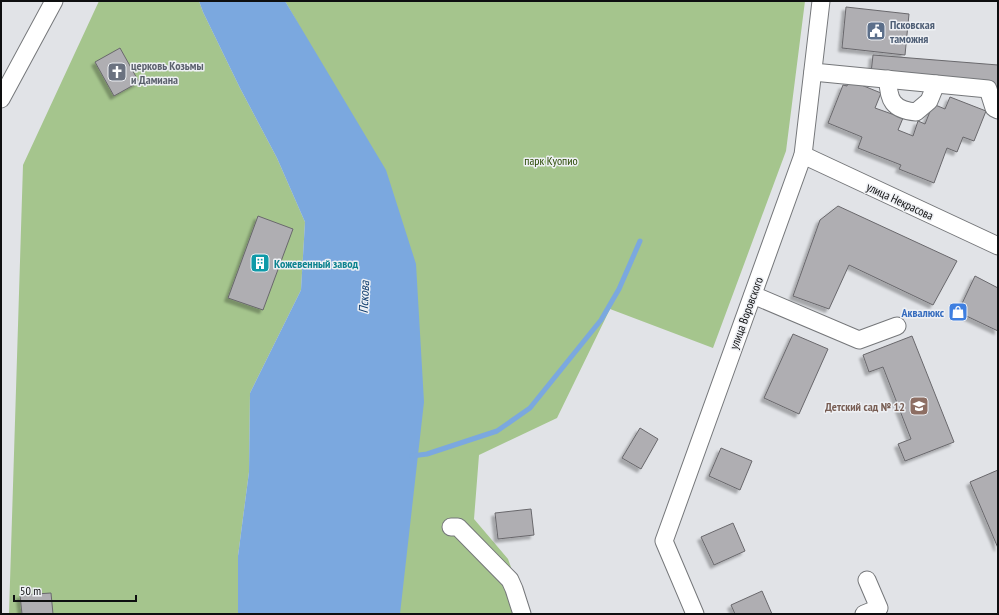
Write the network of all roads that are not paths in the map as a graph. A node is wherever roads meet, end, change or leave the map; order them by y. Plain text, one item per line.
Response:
1 (54, 1) edge
2 (821, 1) edge
3 (813, 72) junction
4 (888, 79) junction
5 (936, 84) junction
6 (1, 99) edge
7 (998, 110) edge
8 (803, 155) junction
9 (998, 246) edge
10 (752, 295) junction
11 (897, 326) dead end
12 (451, 527) dead end
13 (867, 580) dead end
14 (522, 614) edge
15 (695, 614) edge
16 (864, 614) edge

1 - 6 street
2 - 3 street, улица Воровского
3 - 4 street
3 - 8 street, улица Воровского
4 - 5 street
4 - 5 street
5 - 7 street
8 - 9 street, улица Некрасова
8 - 10 street, улица Воровского
10 - 11 street
10 - 15 street, улица Воровского
12 - 14 street
13 - 16 street

